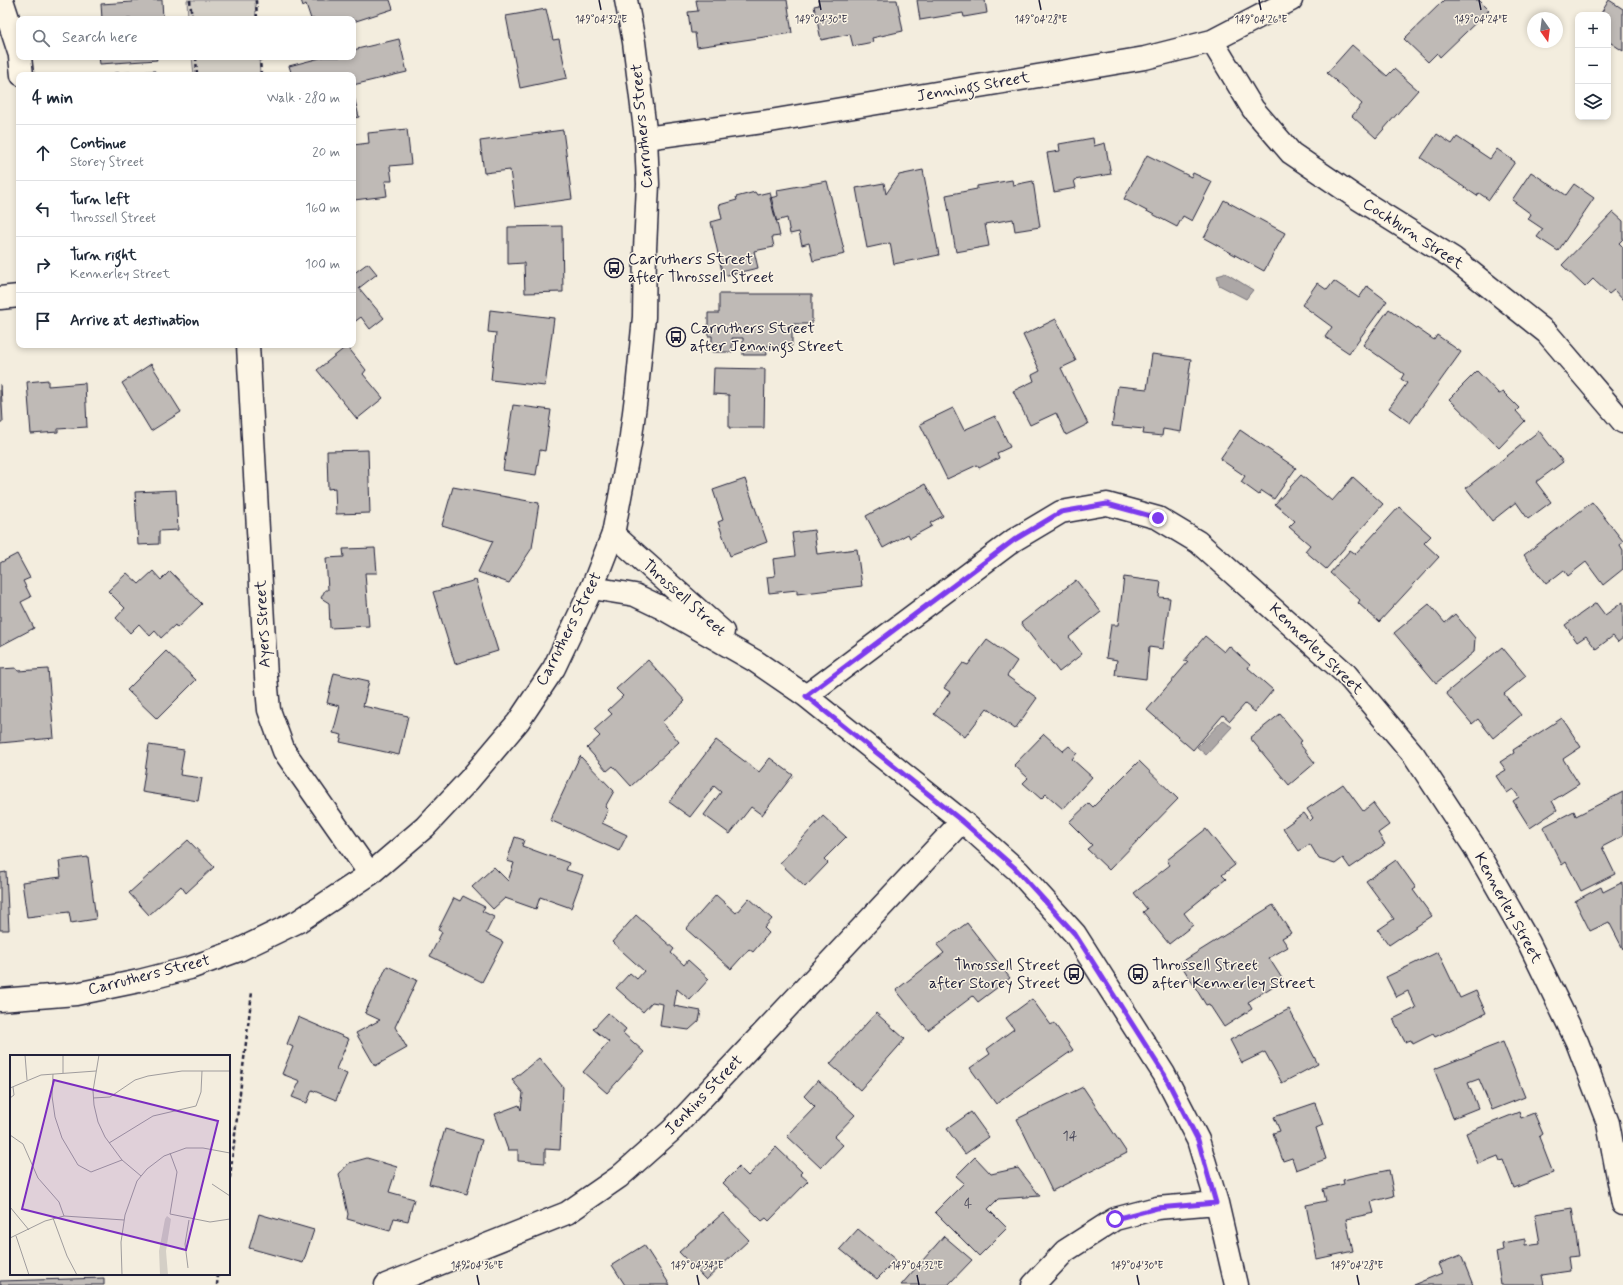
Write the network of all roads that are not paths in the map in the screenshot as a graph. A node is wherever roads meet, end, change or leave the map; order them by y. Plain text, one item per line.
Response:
1 (2, 0) edge
2 (626, 0) edge
3 (1291, 0) edge
4 (1212, 41) junction
5 (16, 43) edge
6 (20, 60) edge
7 (22, 72) edge
8 (646, 138) junction
9 (16, 296) edge
10 (0, 298) edge
11 (248, 348) edge
12 (1623, 422) edge
13 (613, 534) junction
14 (592, 588) junction
15 (755, 661) junction
16 (806, 696) junction
17 (962, 821) junction
18 (370, 874) junction
19 (0, 1000) edge
20 (1216, 1203) junction
21 (1623, 1204) edge
22 (386, 1285) edge
23 (1033, 1285) edge
24 (1236, 1285) edge

1 - 5 street
2 - 8 street, Carruthers Street
3 - 4 street, Jennings Street
4 - 8 street, Jennings Street
4 - 12 street, Cockburn Street
6 - 7 street
8 - 13 street, Carruthers Street
9 - 10 street
11 - 18 street, Ayers Street
13 - 14 street, Carruthers Street
13 - 15 street, Throssell Street
14 - 15 street, Throssell Street
14 - 18 street, Carruthers Street
15 - 16 street, Throssell Street
16 - 17 street, Throssell Street
16 - 21 street, Kennerley Street
17 - 20 street, Throssell Street
17 - 22 street, Jenkins Street
18 - 19 street, Carruthers Street
20 - 23 street
20 - 24 street, Throssell Street

